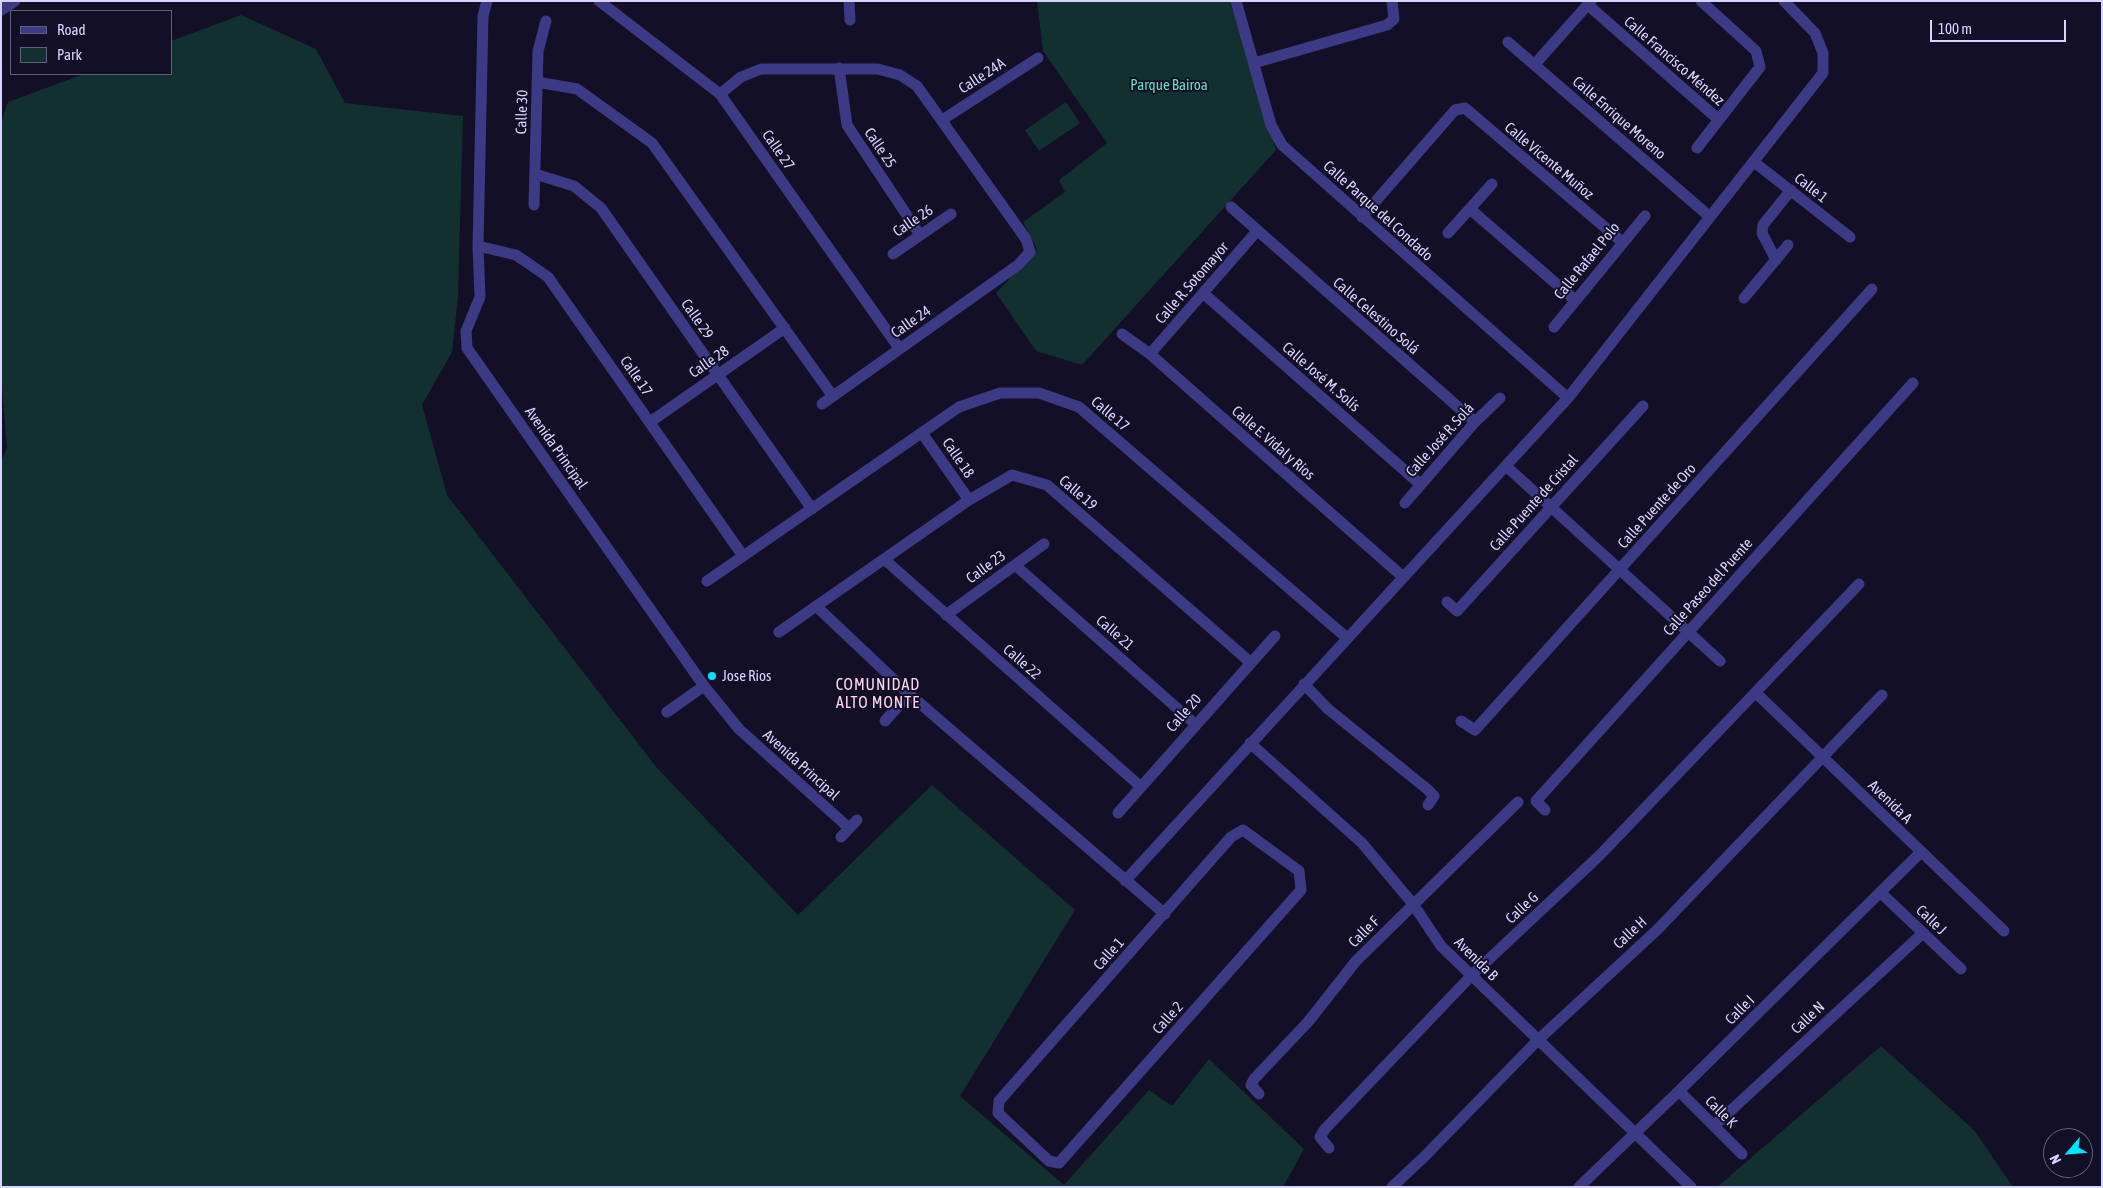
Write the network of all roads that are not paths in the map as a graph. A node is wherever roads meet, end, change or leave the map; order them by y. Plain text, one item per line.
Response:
1 (15, 1) edge
2 (487, 1) edge
3 (599, 1) edge
4 (849, 1) edge
5 (1236, 1) edge
6 (1392, 1) edge
7 (1701, 1) edge
8 (1784, 1) edge
9 (1590, 3) edge
10 (1, 10) edge
11 (850, 20) dead end
12 (546, 21) dead end
13 (1508, 42) dead end
14 (1038, 58) dead end
15 (1254, 63) junction
16 (1536, 64) junction
17 (839, 68) junction
18 (537, 82) junction
19 (720, 94) junction
20 (942, 120) junction
21 (1718, 120) junction
22 (1697, 148) dead end
23 (1754, 162) junction
24 (535, 174) junction
25 (1492, 184) dead end
26 (1791, 190) junction
27 (534, 205) dead end
28 (1231, 207) dead end
29 (1470, 209) junction
30 (951, 214) dead end
31 (1645, 216) dead end
32 (1362, 217) junction
33 (1710, 218) junction
34 (1257, 231) junction
35 (1448, 234) dead end
36 (920, 235) junction
37 (1850, 237) dead end
38 (1622, 242) junction
39 (1788, 245) dead end
40 (478, 246) junction
41 (893, 254) dead end
42 (1776, 260) junction
43 (1872, 289) dead end
44 (1203, 293) junction
45 (1744, 298) dead end
46 (1575, 300) junction
47 (1554, 326) dead end
48 (785, 328) junction
49 (1122, 334) dead end
50 (899, 348) junction
51 (1150, 354) junction
52 (718, 374) junction
53 (1913, 383) dead end
54 (832, 395) junction
55 (1500, 398) dead end
56 (1568, 398) junction
57 (822, 404) dead end
58 (1643, 406) dead end
59 (650, 422) junction
60 (1475, 422) junction
61 (922, 433) junction
62 (1506, 466) junction
63 (1420, 484) junction
64 (969, 500) junction
65 (1405, 503) dead end
66 (1551, 507) junction
67 (812, 509) junction
68 (1044, 544) dead end
69 (743, 556) junction
70 (884, 559) junction
71 (1015, 565) junction
72 (1620, 568) junction
73 (1403, 578) junction
74 (707, 581) dead end
75 (1859, 584) dead end
76 (1447, 602) dead end
77 (816, 606) junction
78 (946, 615) junction
79 (1689, 631) junction
80 (779, 632) dead end
81 (1276, 636) dead end
82 (1347, 638) junction
83 (1720, 661) dead end
84 (1250, 662) junction
85 (1304, 684) junction
86 (704, 686) junction
87 (1756, 693) junction
88 (909, 694) junction
89 (1882, 695) dead end
90 (667, 712) dead end
91 (885, 721) dead end
92 (1461, 722) dead end
93 (1195, 724) junction
94 (1250, 743) junction
95 (1822, 757) junction
96 (1141, 787) junction
97 (1518, 802) dead end
98 (1428, 805) dead end
99 (1546, 810) dead end
100 (1118, 813) dead end
101 (1243, 830) joint
102 (841, 837) dead end
103 (1921, 852) junction
104 (1125, 881) junction
105 (1880, 892) junction
106 (1413, 904) junction
107 (1165, 914) junction
108 (2004, 931) dead end
109 (1923, 933) junction
110 (1961, 969) dead end
111 (1471, 976) junction
112 (1538, 1040) junction
113 (1679, 1091) junction
114 (1259, 1094) dead end
115 (999, 1101) joint
116 (1714, 1126) junction
117 (1635, 1134) junction
118 (1329, 1148) dead end
119 (1742, 1154) dead end
120 (1392, 1187) edge
121 (1579, 1187) edge
122 (1691, 1187) edge

1 - 10 street
2 - 40 street, Avenida Principal
3 - 19 street, Calle 27
4 - 11 street
5 - 15 street, Calle Parque del Condado
6 - 15 street
7 - 21 street
8 - 23 street
9 - 16 street
9 - 21 street, Calle Francisco Méndez
12 - 18 street, Calle 30
13 - 16 street, Calle Enrique Moreno
14 - 20 street, Calle 24A
15 - 32 street, Calle Parque del Condado
16 - 33 street, Calle Enrique Moreno
17 - 19 street, Calle 24
17 - 20 street, Calle 24
17 - 36 street, Calle 25
18 - 24 street, Calle 30
18 - 48 street
19 - 50 street, Calle 27
20 - 50 street, Calle 24
21 - 22 street
23 - 26 street, Calle 1
23 - 33 street
24 - 27 street, Calle 30
24 - 52 street, Calle 29
25 - 29 street
26 - 37 street, Calle 1
26 - 42 street
28 - 34 street, Calle Celestino Solá
29 - 35 street
29 - 46 street
30 - 36 street, Calle 26
31 - 38 street, Calle Rafael Polo
32 - 38 street, Calle Vicente Muñoz
32 - 56 street, Calle Parque del Condado
33 - 56 street
34 - 44 street, Calle R. Sotomayor
34 - 60 street, Calle Celestino Solá
36 - 41 street, Calle 26
38 - 46 street, Calle Rafael Polo
39 - 42 street
40 - 59 street, Calle 17
40 - 86 street, Avenida Principal
42 - 45 street
43 - 72 street, Calle Puente de Oro
44 - 51 street, Calle R. Sotomayor
44 - 63 street, Calle José M. Solís
46 - 47 street, Calle Rafael Polo
48 - 52 street, Calle 28
48 - 54 street
49 - 51 street, Calle E. Vidal y Ríos
50 - 54 street, Calle 24
51 - 73 street, Calle E. Vidal y Ríos
52 - 59 street, Calle 28
52 - 67 street, Calle 29
53 - 79 street, Calle Paseo del Puente
54 - 57 street, Calle 24
55 - 60 street, Calle José R. Solá
56 - 62 street
58 - 66 street, Calle Puente de Cristal
59 - 69 street, Calle 17
60 - 63 street, Calle José R. Solá
61 - 64 street, Calle 18
61 - 67 street, Calle 17
61 - 82 street, Calle 17
62 - 66 street
62 - 73 street
63 - 65 street, Calle José R. Solá
64 - 70 street, Calle 19
64 - 84 street, Calle 19
66 - 72 street
66 - 76 street, Calle Puente de Cristal
67 - 69 street, Calle 17
68 - 71 street, Calle 23
69 - 74 street, Calle 17
70 - 77 street, Calle 19
70 - 78 street, Calle 22
71 - 78 street, Calle 23
71 - 93 street, Calle 21
72 - 79 street
72 - 92 street, Calle Puente de Oro
73 - 82 street
75 - 87 street, Calle G
77 - 80 street, Calle 19
77 - 88 street
78 - 96 street, Calle 22
79 - 83 street
79 - 99 street, Calle Paseo del Puente
81 - 84 street, Calle 20
82 - 85 street
84 - 93 street, Calle 20
85 - 94 street
85 - 98 street
86 - 90 street
86 - 102 street, Avenida Principal
87 - 95 street, Avenida A
87 - 111 street, Calle G
88 - 91 street
88 - 104 street
89 - 95 street, Calle H
93 - 96 street, Calle 20
94 - 104 street
94 - 106 street, Avenida B
95 - 103 street, Avenida A
95 - 112 street, Calle H
96 - 100 street, Calle 20
97 - 106 street, Calle F
101 - 107 street, Calle 1
101 - 115 street, Calle 2
103 - 105 street, Calle I
103 - 108 street, Avenida A
104 - 107 street
105 - 109 street, Calle J
105 - 113 street, Calle I
106 - 111 street, Avenida B
106 - 114 street, Calle F
107 - 115 street, Calle 1
109 - 110 street, Calle J
109 - 116 street, Calle N
111 - 112 street, Avenida B
111 - 118 street, Calle G
112 - 117 street, Avenida B
112 - 120 street, Calle H
113 - 116 street, Calle K
113 - 117 street, Calle I
116 - 119 street, Calle K
117 - 121 street, Calle I
117 - 122 street, Avenida B

